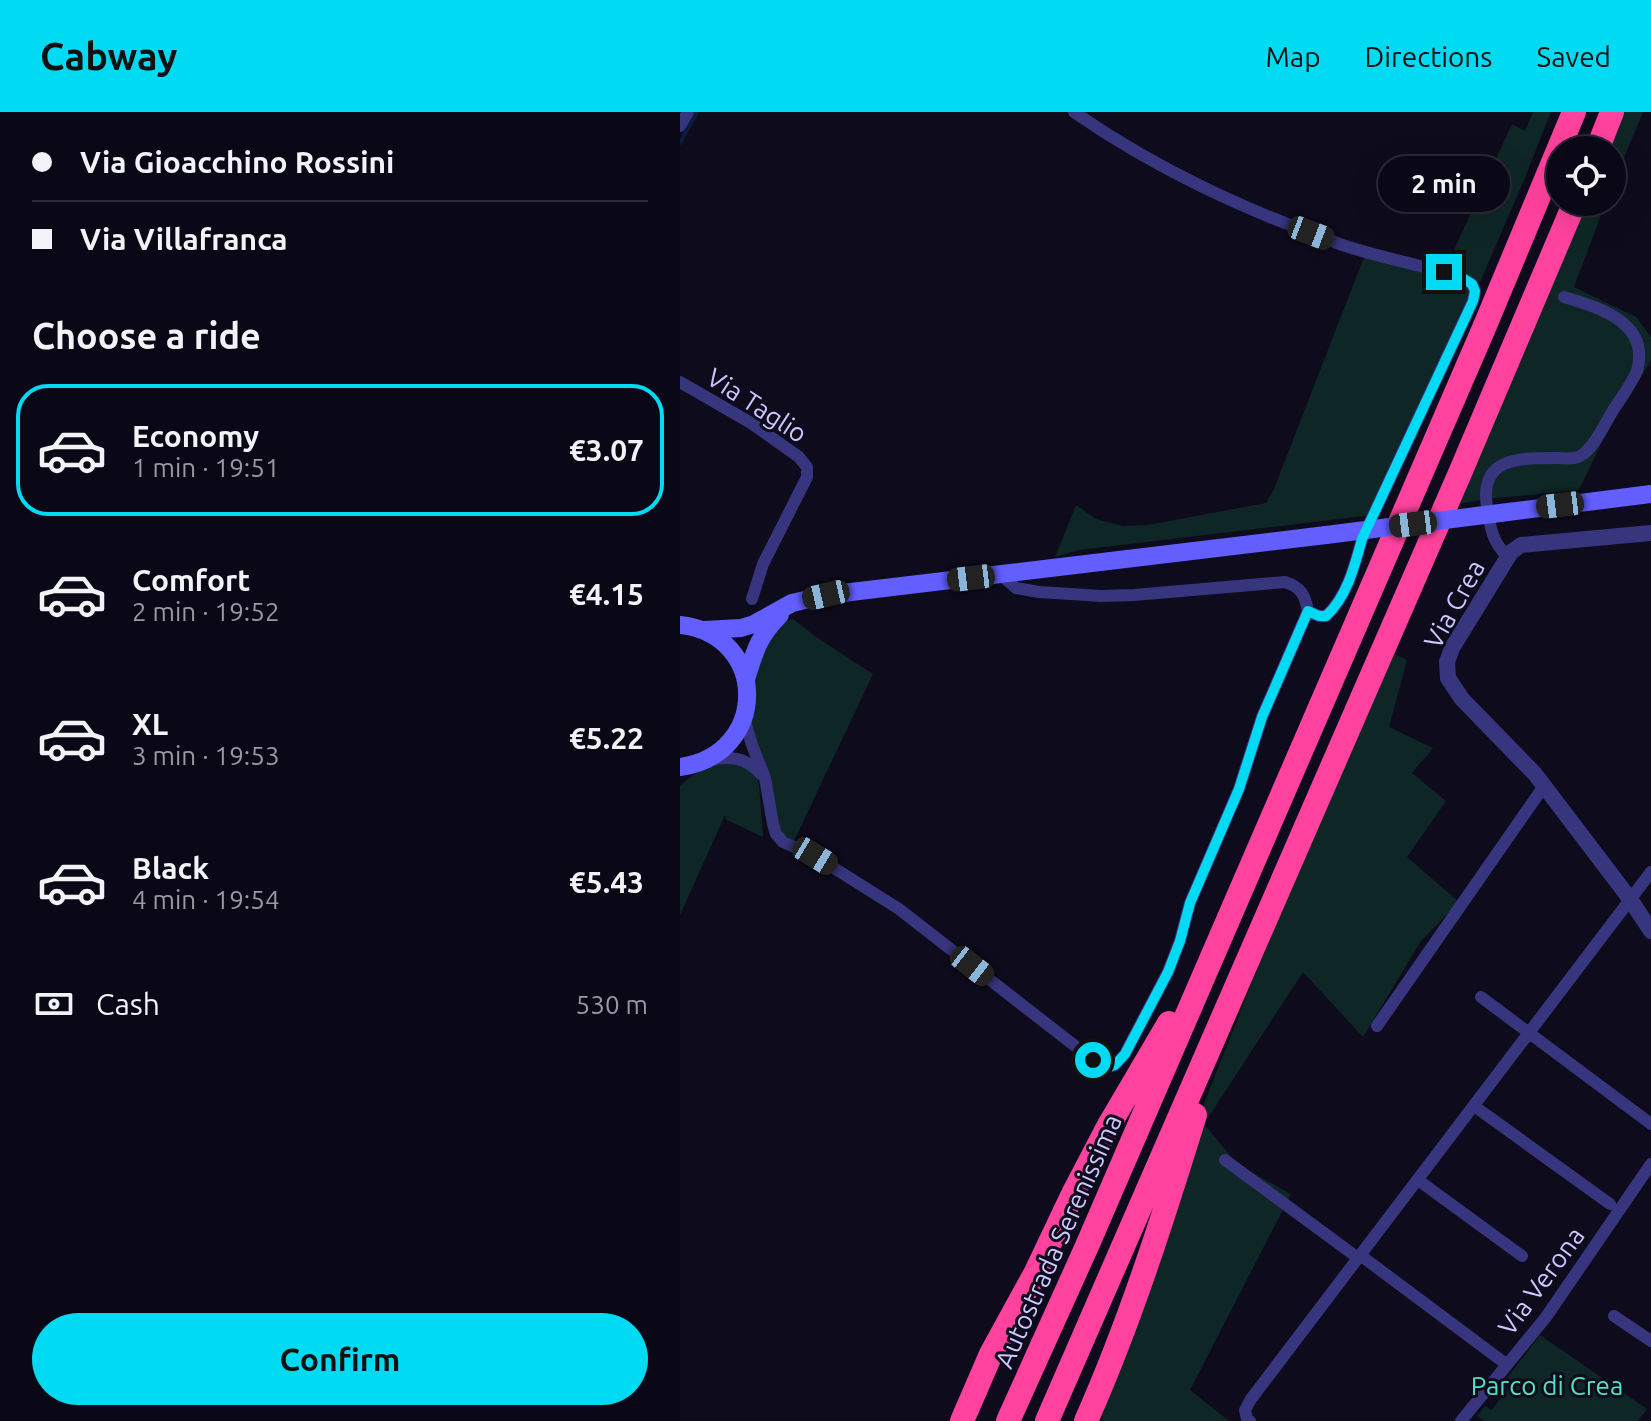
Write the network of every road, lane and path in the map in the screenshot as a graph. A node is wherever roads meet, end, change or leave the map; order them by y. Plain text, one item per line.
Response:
1 (688, 112) edge
2 (1074, 112) edge
3 (1574, 112) edge
4 (1612, 112) edge
5 (680, 126) edge
6 (1603, 136) edge
7 (1569, 216) edge
8 (1564, 297) dead end
9 (680, 382) edge
10 (1423, 468) junction
11 (1651, 494) edge
12 (1651, 533) edge
13 (1507, 556) junction
14 (1000, 574) junction
15 (752, 599) dead end
16 (792, 603) junction
17 (1308, 611) junction
18 (680, 625) edge
19 (704, 630) junction
20 (746, 679) junction
21 (744, 718) junction
22 (693, 764) edge
23 (765, 778) junction
24 (680, 780) edge
25 (1544, 786) junction
26 (1651, 872) edge
27 (1630, 899) junction
28 (1651, 931) edge
29 (1235, 989) junction
30 (1481, 997) dead end
31 (1377, 1026) dead end
32 (1528, 1034) junction
33 (1474, 1106) junction
34 (1651, 1124) edge
35 (1225, 1160) dead end
36 (1651, 1164) edge
37 (1418, 1180) junction
38 (1610, 1204) dead end
39 (1359, 1256) junction
40 (1522, 1256) dead end
41 (1614, 1316) dead end
42 (1651, 1341) edge
43 (1506, 1364) junction
44 (962, 1421) edge
45 (1008, 1421) edge
46 (1047, 1421) edge
47 (1086, 1421) edge
48 (1250, 1421) edge
49 (1461, 1421) edge

1 - 5 street
2 - 17 street
3 - 10 highway, Autostrada Serenissima
4 - 6 highway
7 - 29 highway
8 - 13 street
9 - 15 street, Via Taglio
10 - 44 highway
10 - 45 highway, Autostrada Serenissima
11 - 14 main road, bridge
12 - 13 street, Via Crea
13 - 25 street, Via Crea
14 - 16 main road
14 - 17 street
16 - 19 main road
16 - 20 main road
17 - 23 street
18 - 19 main road
19 - 20 main road
20 - 21 main road
21 - 22 main road
21 - 23 street
22 - 23 street
22 - 24 main road
25 - 27 street, Via Crea
25 - 31 street
26 - 27 street
27 - 28 street, Via Crea
27 - 32 street
29 - 46 highway
29 - 47 highway
30 - 32 street
32 - 33 street
32 - 34 street
33 - 37 street
33 - 38 street
35 - 39 street
36 - 43 street, Via Verona
37 - 39 street
37 - 40 street
39 - 43 street
39 - 48 street
41 - 42 street
43 - 49 street, Via Verona

